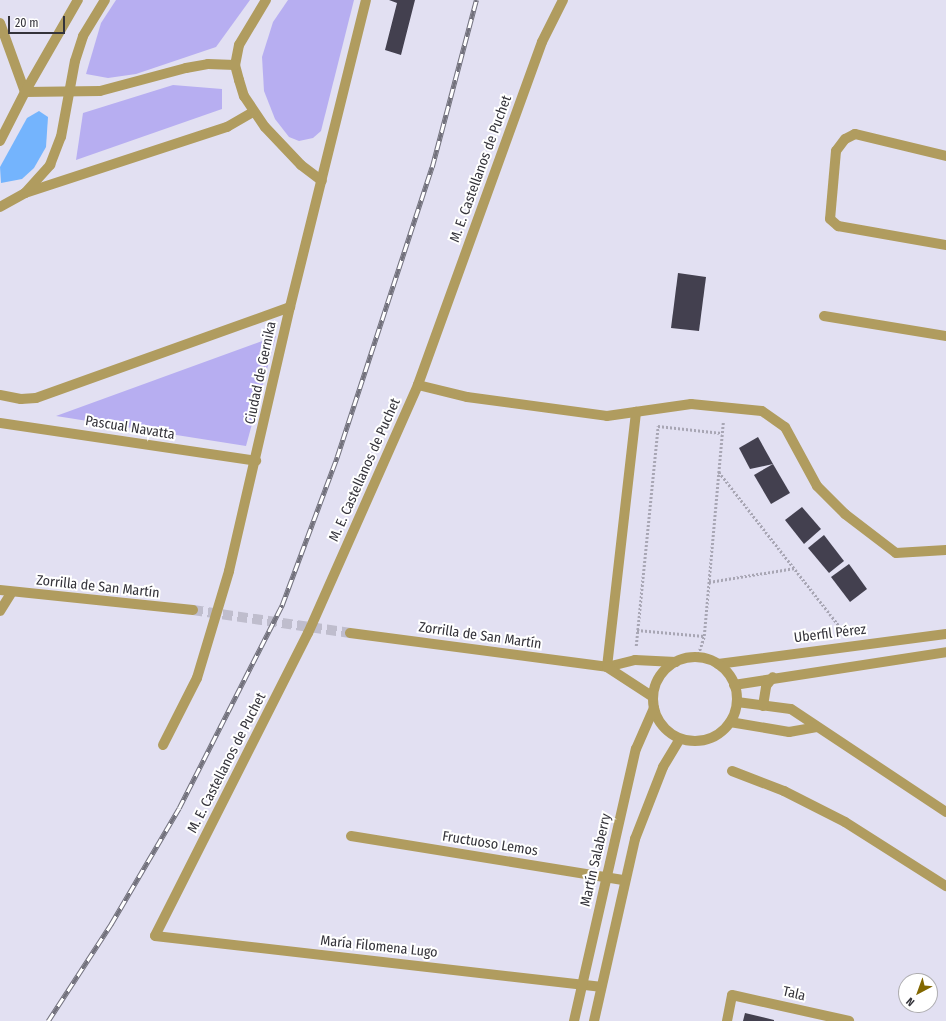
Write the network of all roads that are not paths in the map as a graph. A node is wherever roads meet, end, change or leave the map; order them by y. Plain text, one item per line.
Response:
1 (78, 0) edge
2 (105, 0) edge
3 (266, 0) edge
4 (366, 0) edge
5 (563, 0) edge
6 (0, 23) edge
7 (235, 65) junction
8 (25, 92) junction
9 (68, 92) junction
10 (253, 112) junction
11 (0, 141) edge
12 (946, 156) edge
13 (322, 181) junction
14 (26, 193) junction
15 (2, 204) edge
16 (946, 244) edge
17 (290, 307) junction
18 (824, 316) dead end
19 (946, 336) edge
20 (418, 385) junction
21 (0, 395) edge
22 (636, 412) junction
23 (0, 423) edge
24 (256, 461) junction
25 (946, 550) edge
26 (0, 590) edge
27 (12, 592) junction
28 (0, 610) edge
29 (193, 610) tunnel mouth
30 (350, 633) tunnel mouth
31 (946, 634) edge
32 (946, 652) edge
33 (676, 662) junction
34 (718, 664) junction
35 (607, 667) junction
36 (772, 677) junction
37 (734, 685) junction
38 (653, 697) junction
39 (737, 702) junction
40 (763, 706) junction
41 (654, 708) junction
42 (730, 722) junction
43 (817, 727) junction
44 (680, 739) junction
45 (163, 745) dead end
46 (732, 771) dead end
47 (946, 812) edge
48 (351, 836) dead end
49 (606, 877) junction
50 (624, 880) junction
51 (946, 886) edge
52 (155, 936) joint
53 (582, 983) junction
54 (600, 987) junction
55 (574, 1021) edge
56 (594, 1021) edge
57 (727, 1021) edge
58 (849, 1021) edge

1 - 8 street
2 - 9 street
3 - 7 street
4 - 13 street, Ciudad de Gernika
5 - 20 street, M. E. Castellanos de Puchet
6 - 8 street
7 - 9 street
7 - 10 street
8 - 9 street
8 - 11 street
9 - 14 street
10 - 13 street
10 - 14 street
12 - 16 street
13 - 17 street, Ciudad de Gernika
14 - 15 street
17 - 21 street
17 - 24 street, Ciudad de Gernika
18 - 19 street
20 - 22 street
20 - 52 street, M. E. Castellanos de Puchet
22 - 25 street
22 - 35 street
23 - 24 street, Pascual Navatta
24 - 45 street, Ciudad de Gernika
26 - 27 street, Zorrilla de San Martín
27 - 28 street
27 - 29 street, Zorrilla de San Martín
30 - 35 street, Zorrilla de San Martín
31 - 34 street, Uberfil Pérez
32 - 36 street
33 - 34 street
33 - 35 street, Zorrilla de San Martín
33 - 38 street
34 - 37 street
35 - 38 street, Zorrilla de San Martín
36 - 37 street
36 - 40 street
37 - 39 street
38 - 41 street
39 - 40 street
39 - 42 street
40 - 43 street
41 - 44 street
41 - 49 street, Martín Salaberry
42 - 43 street
42 - 44 street
43 - 47 street
44 - 50 street
46 - 51 street
48 - 49 street, Fructuoso Lemos
49 - 50 street, Fructuoso Lemos
49 - 53 street, Martín Salaberry
50 - 54 street
52 - 53 street, María Filomena Lugo
53 - 54 street, María Filomena Lugo
53 - 55 street, Martín Salaberry
54 - 56 street
57 - 58 street, Tala

